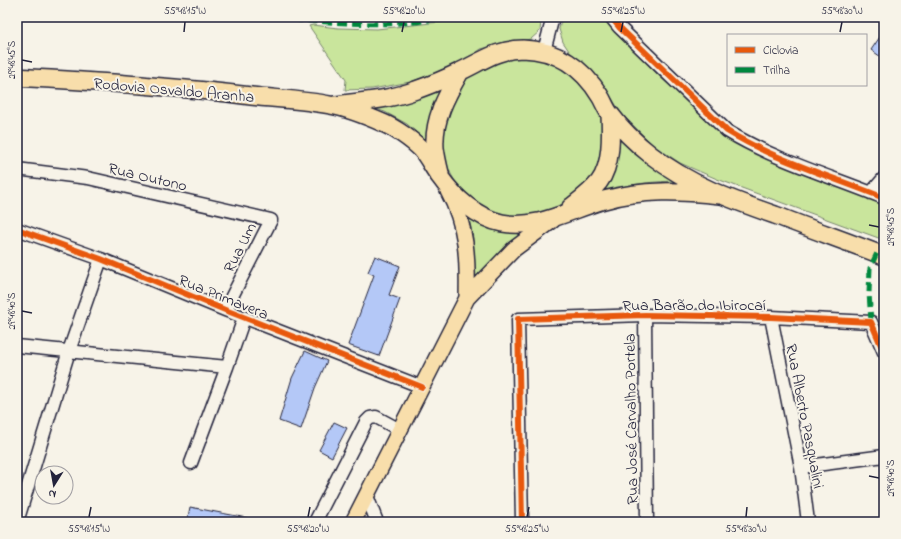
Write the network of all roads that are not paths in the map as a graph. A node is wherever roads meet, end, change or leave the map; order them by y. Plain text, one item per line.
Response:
1 (553, 17) edge
2 (611, 17) edge
3 (544, 52) junction
4 (460, 72) junction
5 (17, 77) edge
6 (331, 105) junction
7 (610, 115) junction
8 (17, 169) edge
9 (884, 178) edge
10 (441, 179) junction
11 (870, 193) junction
12 (720, 195) junction
13 (884, 198) edge
14 (561, 214) junction
15 (271, 220) joint
16 (17, 229) edge
17 (884, 256) edge
18 (101, 259) junction
19 (467, 298) junction
20 (225, 310) junction
21 (645, 315) junction
22 (771, 317) junction
23 (244, 318) junction
24 (17, 346) edge
25 (69, 351) junction
26 (884, 352) edge
27 (227, 367) junction
28 (422, 387) junction
29 (400, 430) junction
30 (884, 456) edge
31 (191, 463) dead end
32 (801, 467) junction
33 (367, 496) junction
34 (17, 522) edge
35 (315, 522) edge
36 (353, 522) edge
37 (377, 522) edge
38 (522, 522) edge
39 (647, 522) edge
40 (808, 522) edge

1 - 3 street
2 - 11 street
3 - 4 highway
3 - 7 highway
4 - 6 highway
4 - 10 highway
5 - 6 highway, Rodovia Osvaldo Aranha
6 - 10 highway
7 - 12 highway
7 - 14 highway
8 - 15 street, Rua Outono
9 - 11 street
10 - 14 highway
10 - 19 main road
11 - 13 street
12 - 14 highway
12 - 17 highway
14 - 19 main road
15 - 20 street, Rua Um
16 - 18 street, Rua Primavera
18 - 20 street, Rua Primavera
18 - 25 street
19 - 28 main road
20 - 23 street, Rua Primavera
21 - 22 street, Rua Barão do Ibirocaí
21 - 38 street, Rua Barão do Ibirocaí
21 - 39 street, Rua José Carvalho Portela
22 - 26 street, Rua Barão do Ibirocaí
22 - 32 street, Rua Alberto Pasqualini
23 - 27 street
23 - 28 street, Rua Primavera
24 - 25 street
25 - 27 street
25 - 34 street
27 - 31 street
28 - 29 main road
29 - 33 main road
29 - 35 street
30 - 32 street
32 - 40 street, Rua Alberto Pasqualini
33 - 36 main road
33 - 37 street

